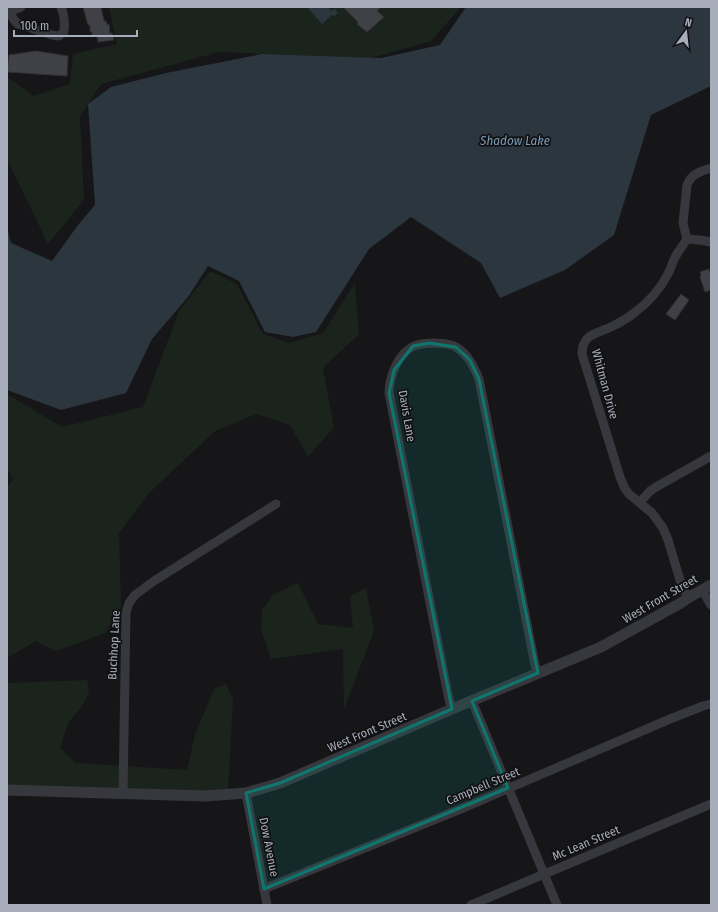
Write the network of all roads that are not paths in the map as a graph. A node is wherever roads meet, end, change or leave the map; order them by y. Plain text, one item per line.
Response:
1 (21, 7) edge
2 (61, 7) edge
3 (8, 11) edge
4 (711, 168) edge
5 (688, 239) junction
6 (711, 242) edge
7 (711, 456) edge
8 (640, 502) junction
9 (276, 504) dead end
10 (707, 588) edge
11 (688, 598) junction
12 (711, 606) edge
13 (538, 674) junction
14 (472, 701) junction
15 (711, 704) edge
16 (452, 709) junction
17 (508, 788) junction
18 (7, 790) edge
19 (246, 793) junction
20 (123, 794) junction
21 (711, 804) edge
22 (544, 874) junction
23 (264, 889) junction
24 (267, 905) edge
25 (471, 905) edge
26 (557, 905) edge

1 - 3 street
2 - 3 street
4 - 5 street
5 - 6 street
5 - 8 street, Whitman Drive
7 - 8 street
8 - 11 street, Whitman Drive
9 - 20 street, Buchhop Lane
10 - 11 street, West Front Street
10 - 12 street
11 - 13 street, West Front Street
13 - 14 street, West Front Street
13 - 16 street, Davis Lane
14 - 16 street, West Front Street
14 - 17 street
15 - 17 street, Campbell Street
16 - 19 street, West Front Street
17 - 22 street
17 - 23 street, Campbell Street
18 - 20 street, West Front Street
19 - 20 street, West Front Street
19 - 23 street, Dow Avenue
21 - 22 street, Mc Lean Street
22 - 25 street, Mc Lean Street
22 - 26 street
23 - 24 street, Dow Avenue

